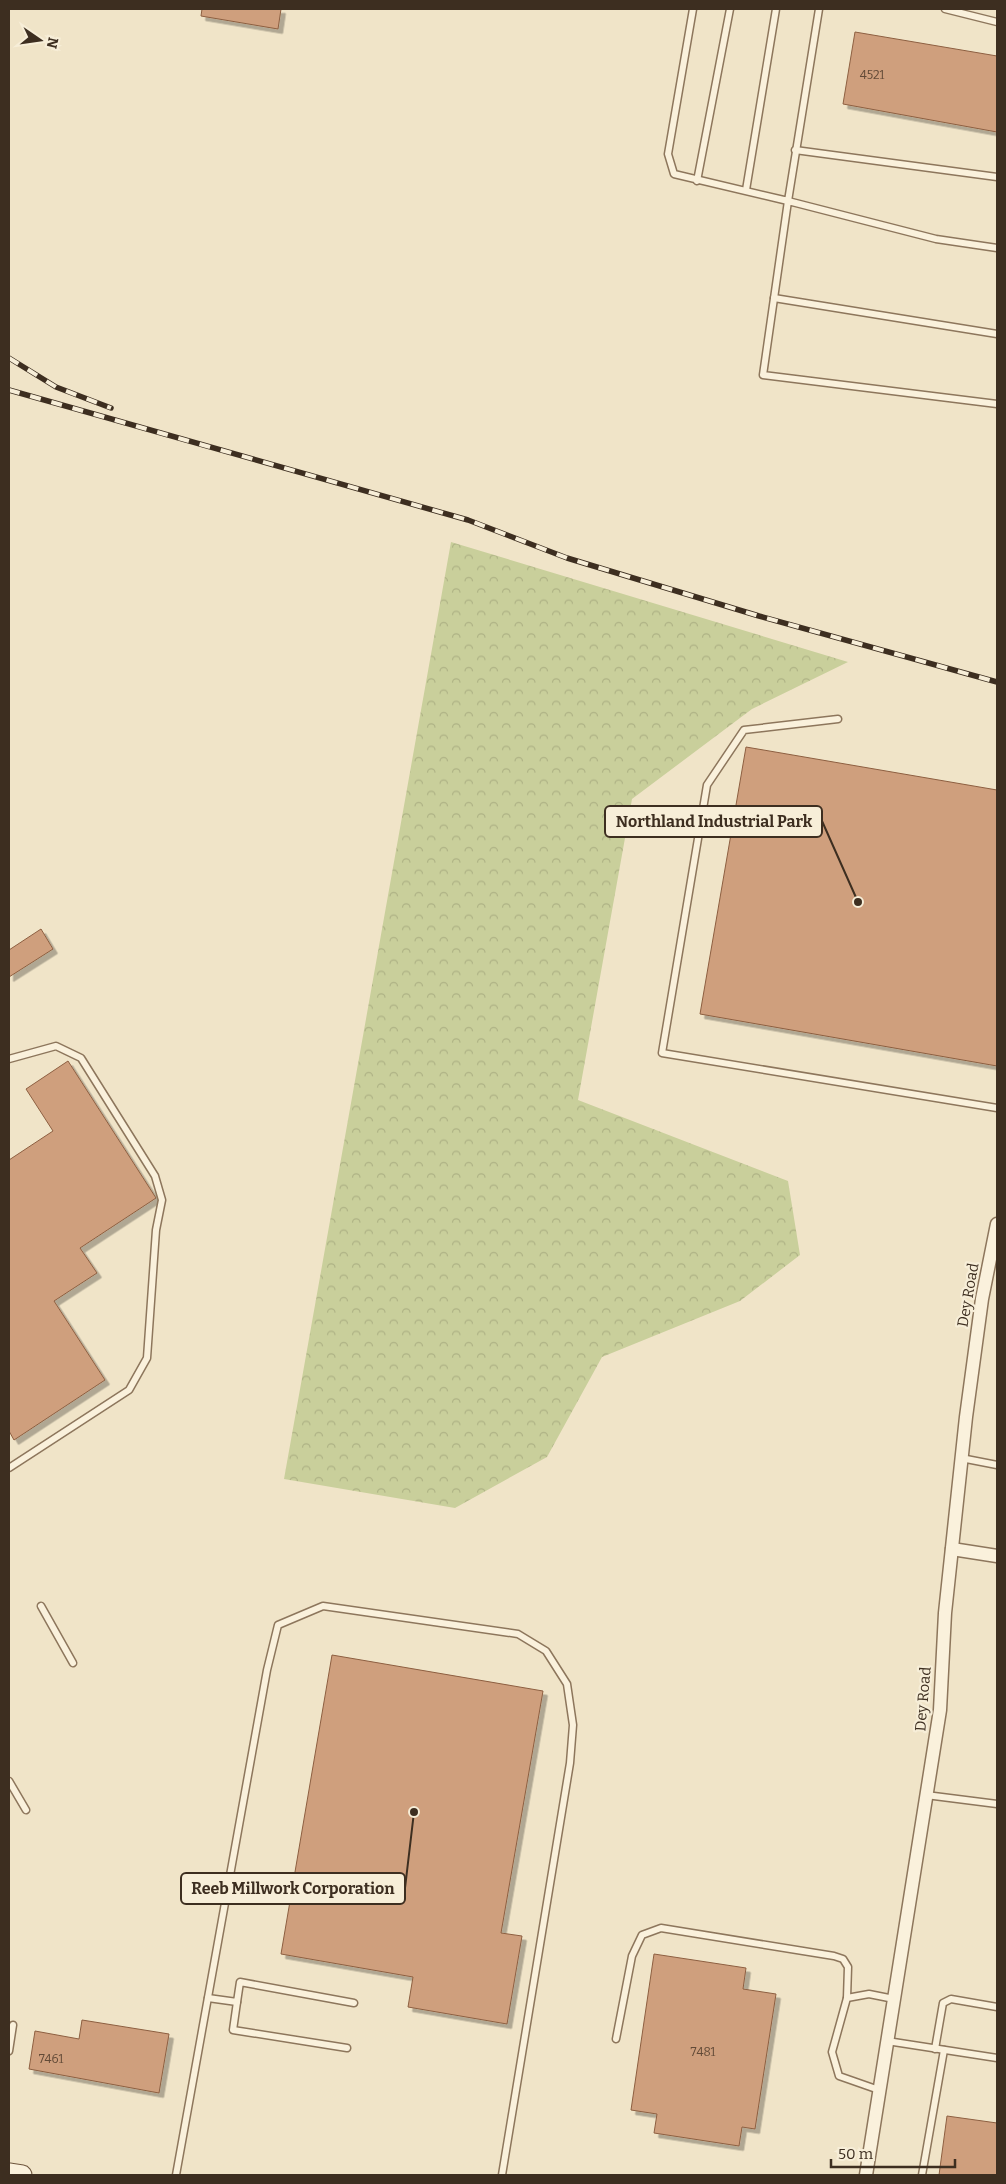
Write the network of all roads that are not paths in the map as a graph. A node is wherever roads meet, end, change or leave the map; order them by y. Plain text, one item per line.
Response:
1 (693, 9) edge
2 (730, 9) edge
3 (776, 9) edge
4 (819, 9) edge
5 (945, 9) edge
6 (997, 22) edge
7 (795, 150) junction
8 (997, 177) edge
9 (697, 181) junction
10 (746, 190) junction
11 (788, 201) junction
12 (997, 248) edge
13 (774, 298) junction
14 (997, 334) edge
15 (997, 404) edge
16 (838, 719) dead end
17 (9, 1059) edge
18 (997, 1108) edge
19 (997, 1224) edge
20 (962, 1458) junction
21 (997, 1465) edge
22 (9, 1468) edge
23 (952, 1549) junction
24 (997, 1556) edge
25 (41, 1606) dead end
26 (73, 1663) dead end
27 (9, 1781) edge
28 (926, 1795) junction
29 (997, 1804) edge
30 (26, 1810) dead end
31 (208, 1998) junction
32 (847, 1998) junction
33 (894, 1999) junction
34 (237, 2002) junction
35 (354, 2003) dead end
36 (997, 2007) edge
37 (13, 2024) dead end
38 (616, 2039) dead end
39 (887, 2041) junction
40 (347, 2048) dead end
41 (935, 2049) junction
42 (944, 2050) junction
43 (9, 2051) edge
44 (997, 2058) edge
45 (879, 2090) junction
46 (9, 2173) edge
47 (22, 2175) edge
48 (176, 2175) edge
49 (502, 2175) edge
50 (866, 2175) edge
51 (922, 2175) edge

1 - 9 lane
2 - 9 lane
3 - 10 lane
4 - 7 lane
5 - 6 lane
7 - 8 lane
7 - 11 lane
9 - 10 lane
10 - 11 lane
11 - 12 lane
11 - 13 lane
13 - 14 lane
13 - 15 lane
16 - 18 lane
17 - 22 lane
19 - 20 street, Dey Road
20 - 21 lane
20 - 23 street, Dey Road
23 - 24 street
23 - 28 street, Dey Road
25 - 26 lane
27 - 30 lane
28 - 29 lane
28 - 33 street, Dey Road
31 - 34 lane
31 - 48 lane
31 - 49 lane
32 - 33 lane
32 - 38 lane
32 - 45 lane
33 - 39 street, Dey Road
34 - 35 lane
34 - 40 lane
36 - 41 lane
37 - 43 lane
39 - 41 lane
39 - 45 street, Dey Road
41 - 42 lane
42 - 44 lane
42 - 51 lane
45 - 50 street, Dey Road
46 - 47 main road

